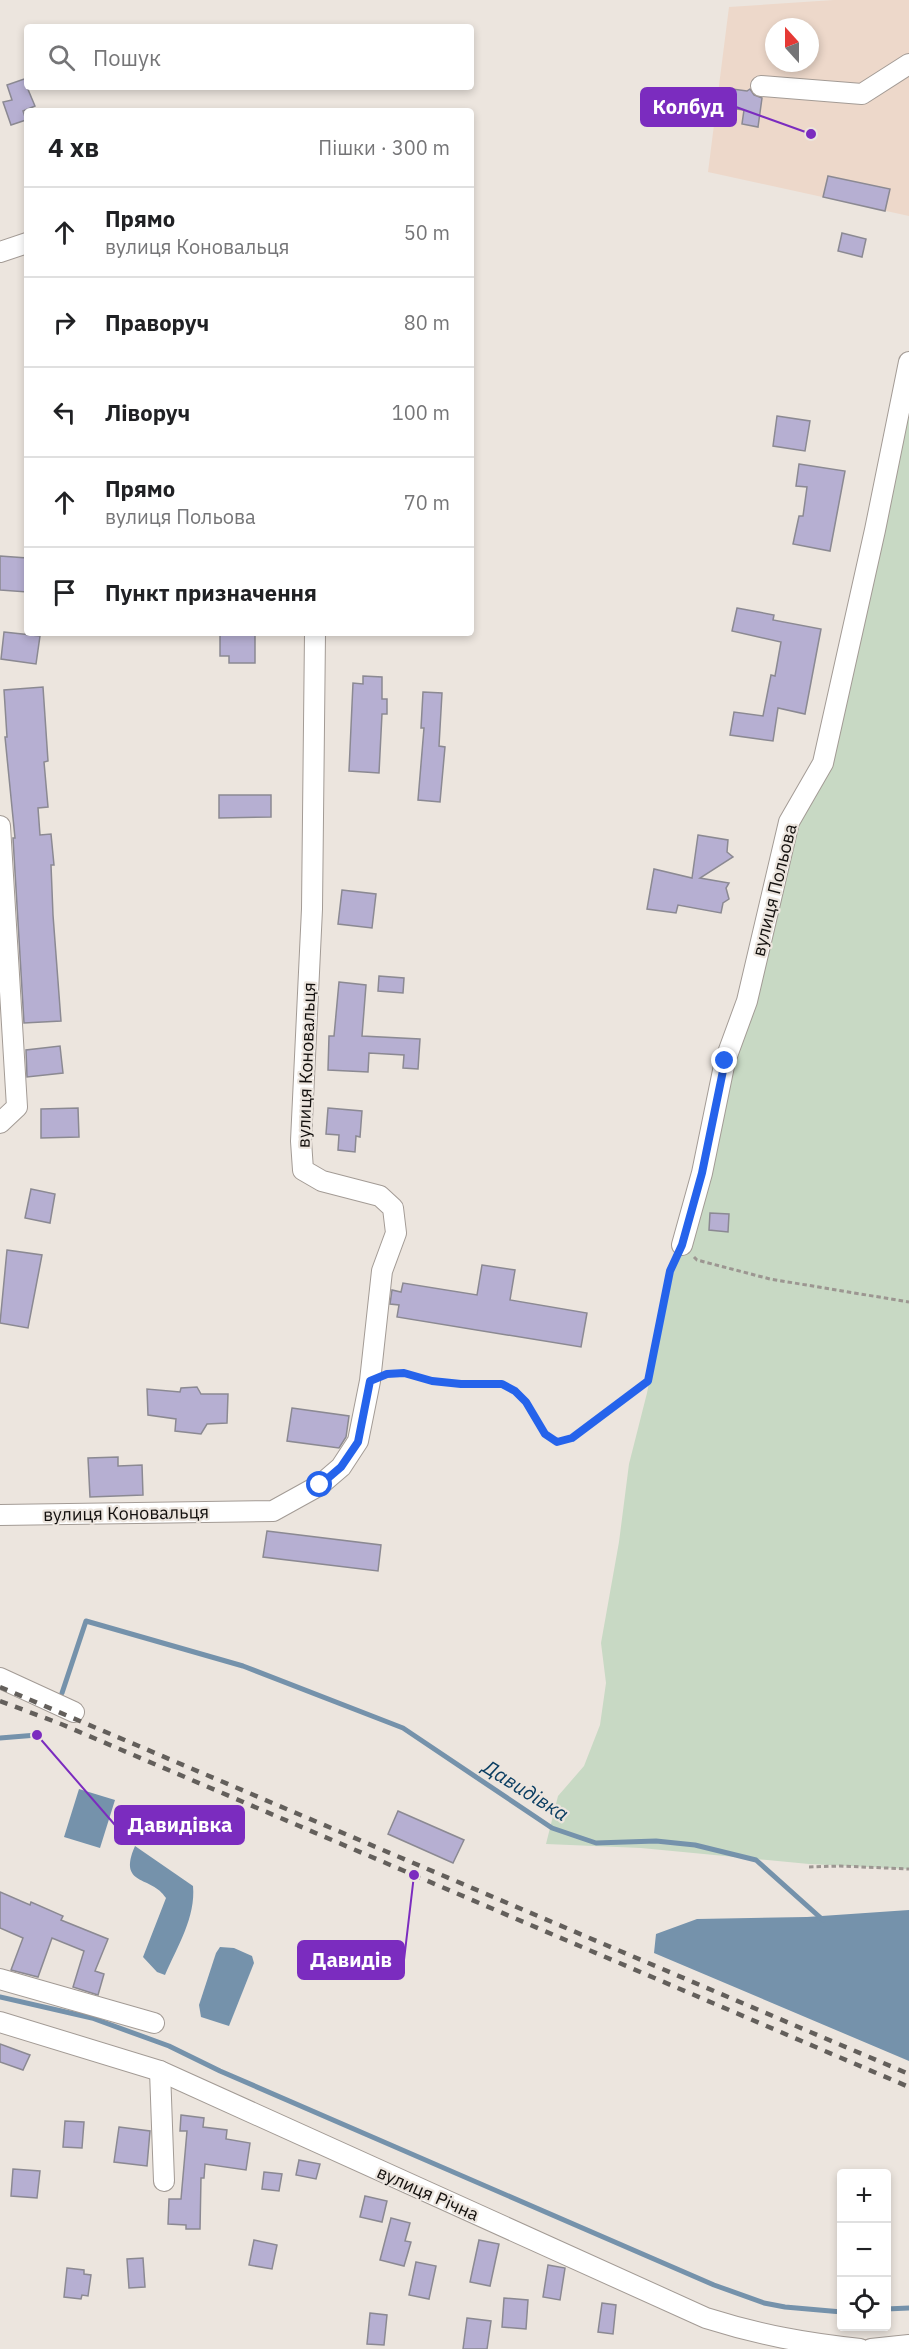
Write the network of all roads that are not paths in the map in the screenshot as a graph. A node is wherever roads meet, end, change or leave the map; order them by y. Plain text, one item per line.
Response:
1 (909, 64) edge
2 (760, 86) dead end
3 (24, 244) edge
4 (0, 252) edge
5 (909, 362) edge
6 (315, 636) edge
7 (0, 826) edge
8 (0, 1123) edge
9 (682, 1245) road end
10 (0, 1515) edge
11 (0, 1678) edge
12 (74, 1712) dead end
13 (0, 1978) edge
14 (0, 2022) edge
15 (154, 2023) dead end
16 (160, 2071) junction
17 (164, 2181) dead end
18 (909, 2345) edge
19 (860, 2349) edge
20 (871, 2349) edge

1 - 2 street
3 - 4 street
5 - 9 street, вулиця Польова
6 - 10 street, вулиця Коновальця
7 - 8 street
11 - 12 street
13 - 15 street
14 - 16 street, вулиця Річна
16 - 17 street
16 - 19 street, вулиця Річна
18 - 20 street

